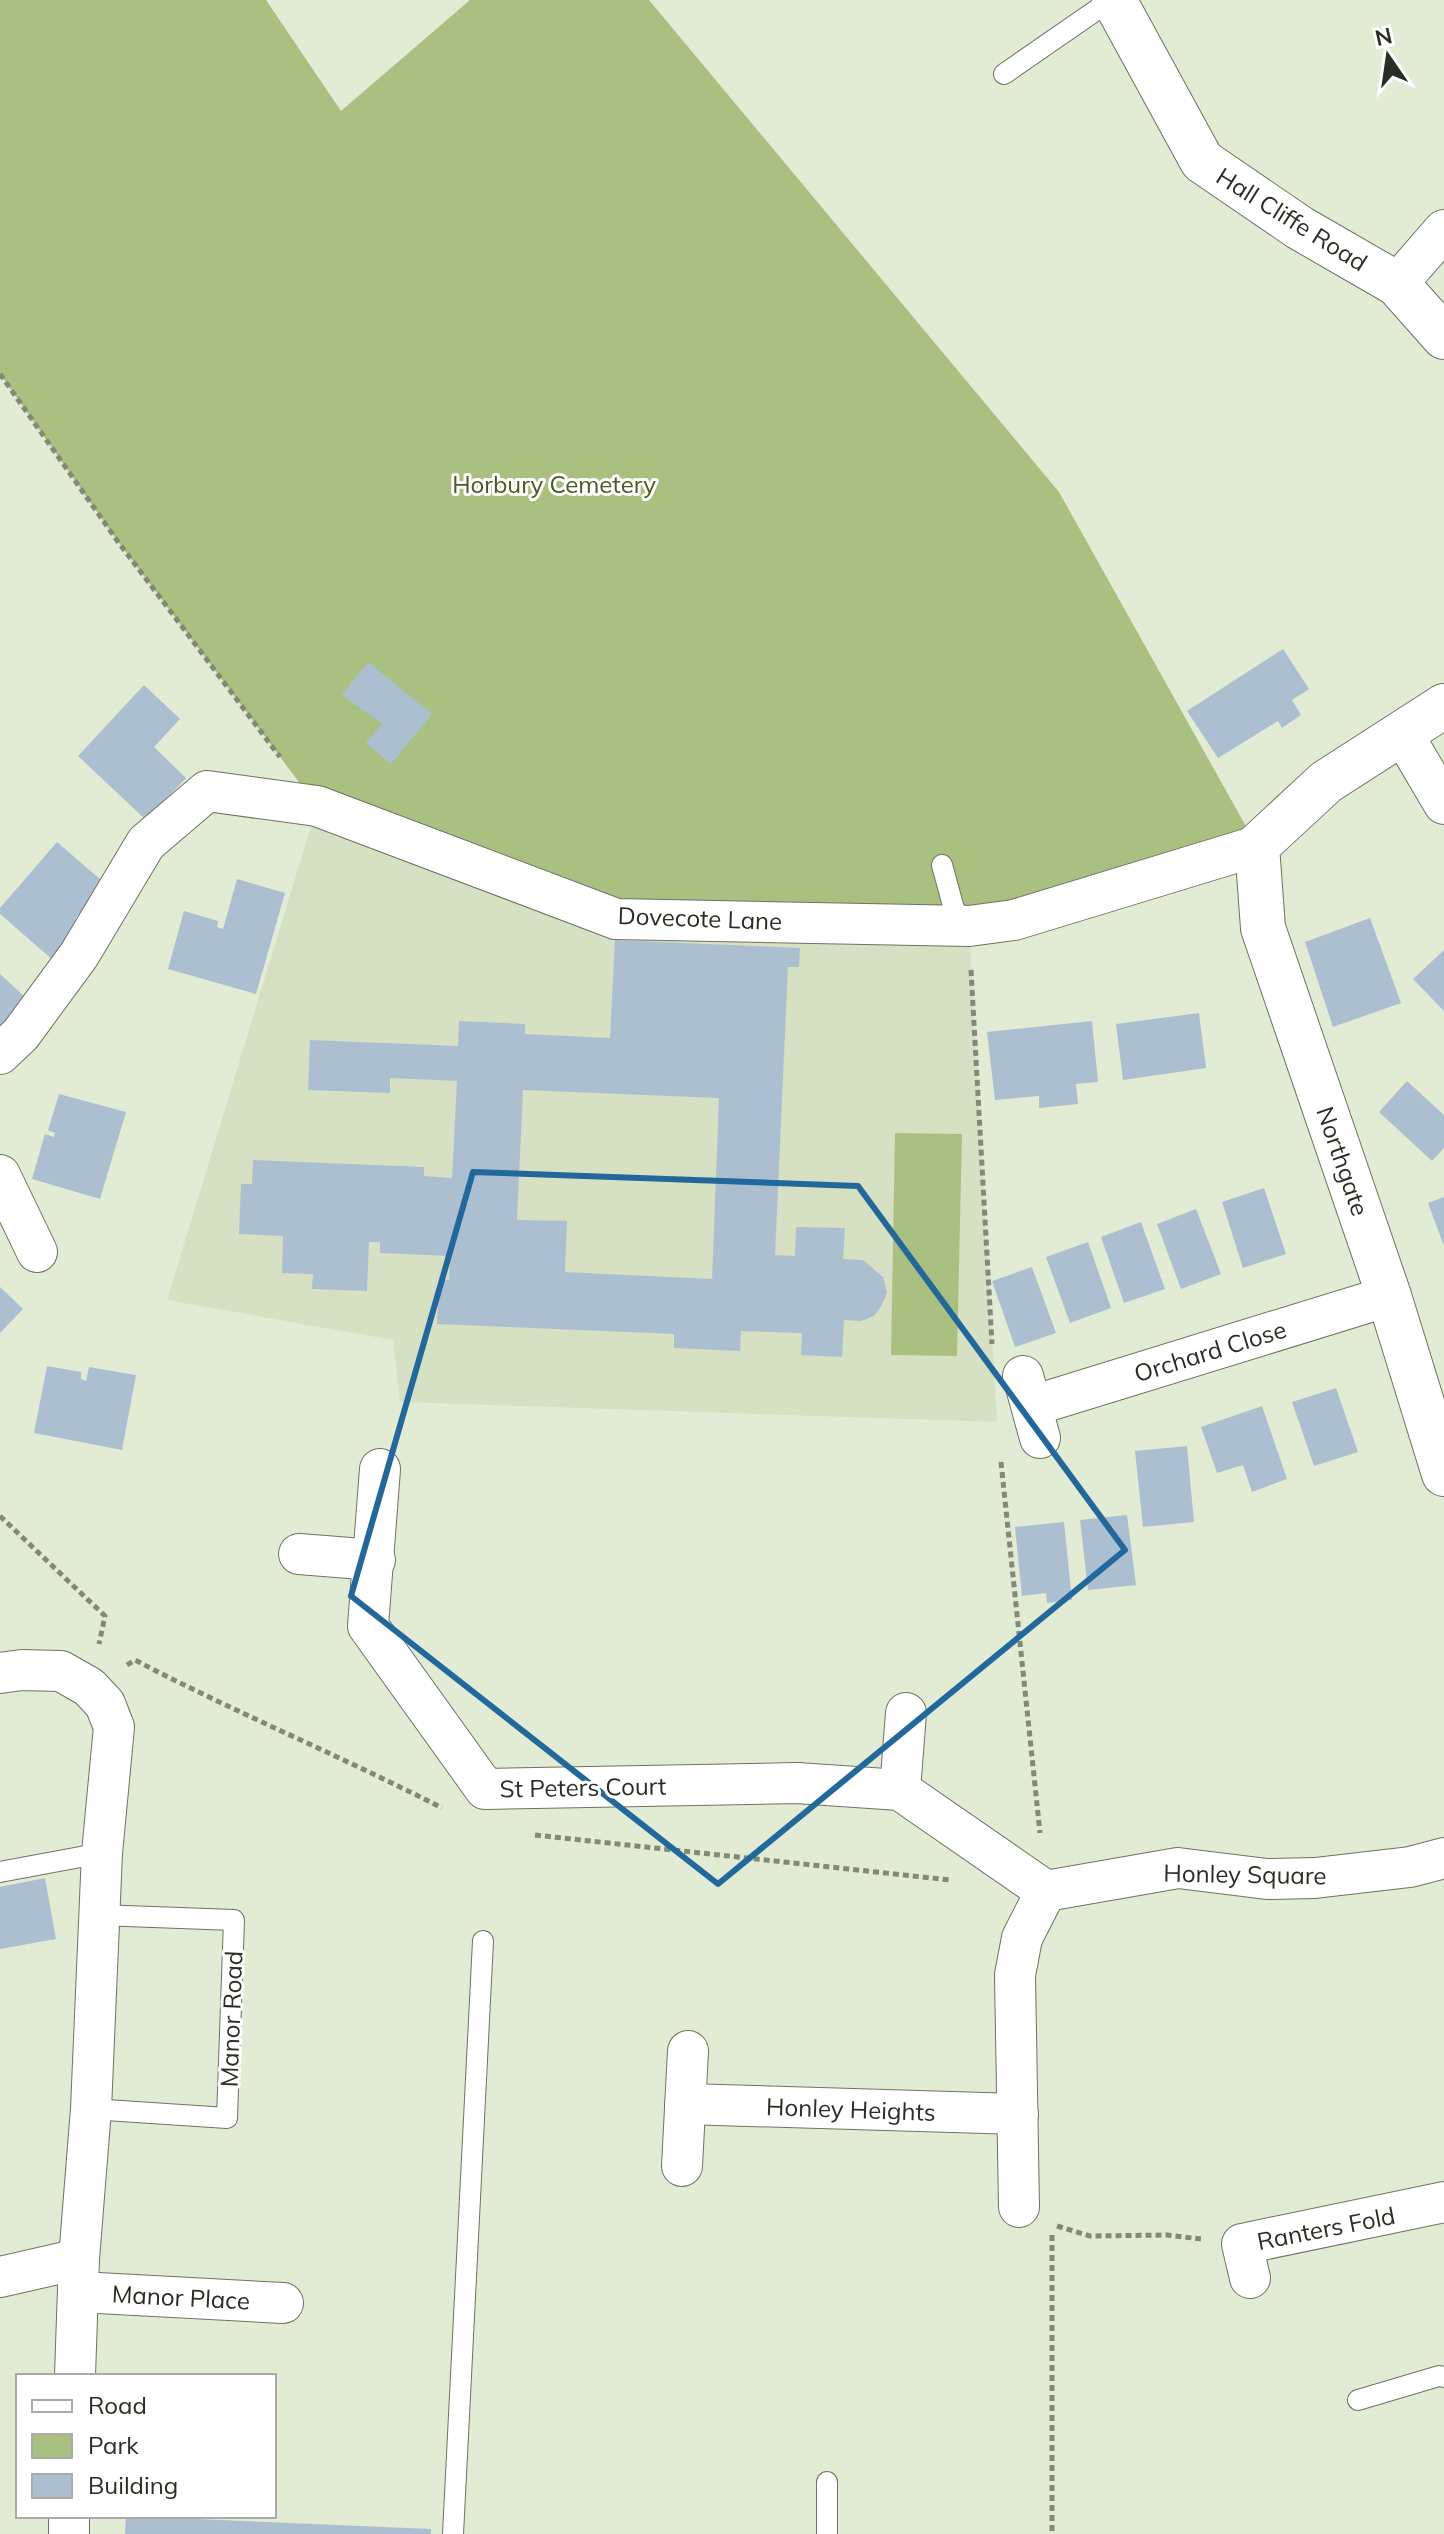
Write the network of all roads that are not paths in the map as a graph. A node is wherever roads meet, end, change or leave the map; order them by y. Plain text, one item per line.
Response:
1 (1113, 0) edge
2 (1004, 74) dead end
3 (1444, 230) edge
4 (1397, 284) junction
5 (1444, 337) edge
6 (1444, 706) edge
7 (1402, 733) junction
8 (1444, 804) edge
9 (1257, 846) junction
10 (942, 865) dead end
11 (969, 926) junction
12 (0, 1054) edge
13 (0, 1175) edge
14 (37, 1252) dead end
15 (1389, 1296) junction
16 (1032, 1407) dead end
17 (380, 1469) dead end
18 (1444, 1474) edge
19 (299, 1554) dead end
20 (375, 1560) junction
21 (0, 1673) edge
22 (906, 1713) dead end
23 (900, 1790) junction
24 (102, 1853) junction
25 (1444, 1858) edge
26 (0, 1872) edge
27 (1046, 1891) junction
28 (99, 1915) junction
29 (483, 1941) dead end
30 (688, 2051) dead end
31 (685, 2104) junction
32 (91, 2109) junction
33 (1018, 2114) junction
34 (682, 2166) dead end
35 (1444, 2202) edge
36 (1019, 2207) dead end
37 (1246, 2261) road end
38 (79, 2275) junction
39 (0, 2277) edge
40 (283, 2303) dead end
41 (75, 2374) edge
42 (1444, 2377) edge
43 (1358, 2400) dead end
44 (827, 2482) dead end
45 (453, 2534) edge
46 (827, 2534) edge

1 - 2 lane
1 - 4 street, Hall Cliffe Road
3 - 4 street
4 - 5 street, Hall Cliffe Road
6 - 7 street, Dovecote Lane
7 - 8 street
7 - 9 street, Dovecote Lane
9 - 11 street, Dovecote Lane
9 - 15 street, Northgate
10 - 11 lane
11 - 12 street, Dovecote Lane
13 - 14 street
15 - 16 street, Orchard Close
15 - 18 street, Northgate
17 - 20 street, St Peters Court
19 - 20 street
20 - 23 street, St Peters Court
21 - 24 street
22 - 23 street
23 - 27 street
24 - 26 lane
24 - 28 street
25 - 27 street, Honley Square
27 - 33 street
28 - 32 street
28 - 32 lane, Manor Road
29 - 45 lane
30 - 31 street
31 - 33 street, Honley Heights
31 - 34 street
32 - 38 street
33 - 36 street
35 - 37 street, Ranters Fold
38 - 39 street, Manor Place
38 - 40 street, Manor Place
38 - 41 street
42 - 43 lane
44 - 46 lane

